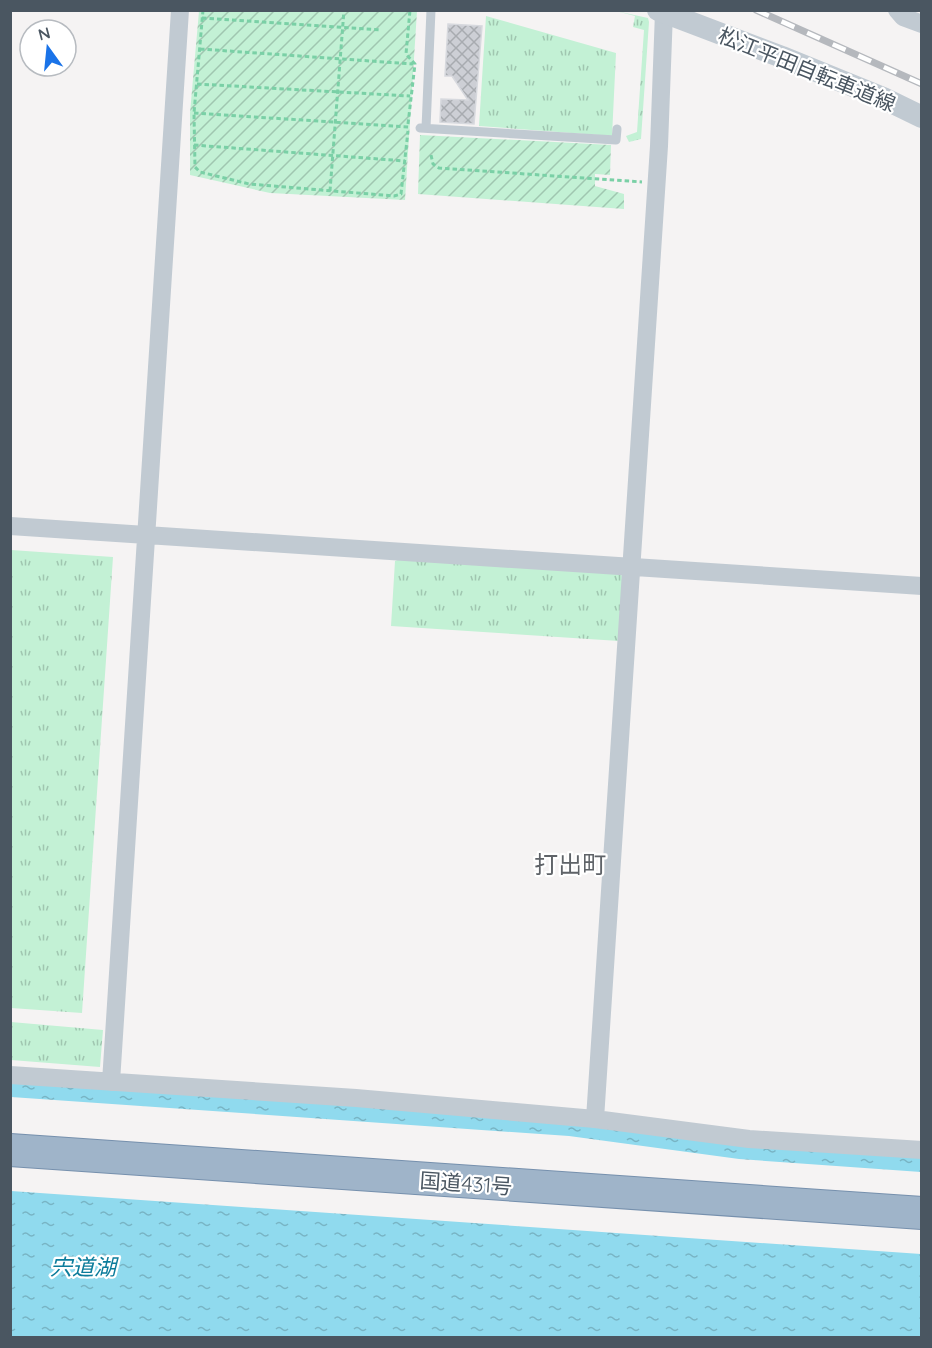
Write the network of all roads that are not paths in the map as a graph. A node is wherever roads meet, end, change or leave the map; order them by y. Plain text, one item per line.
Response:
1 (180, 10) edge
2 (431, 10) edge
3 (897, 10) edge
4 (661, 11) edge
5 (921, 24) edge
6 (921, 117) edge
7 (617, 129) dead end
8 (10, 526) edge
9 (146, 535) junction
10 (631, 567) junction
11 (921, 586) edge
12 (10, 1075) edge
13 (111, 1082) junction
14 (595, 1119) junction
15 (10, 1150) edge
16 (921, 1150) edge
17 (921, 1213) edge

1 - 9 street
2 - 7 lane
3 - 5 street
4 - 6 street, 松江平田自転車道線
4 - 10 street
8 - 9 street
9 - 10 street
9 - 13 street
10 - 11 street
10 - 14 street
12 - 13 street
13 - 14 street
14 - 16 street
15 - 17 highway, 国道431号

